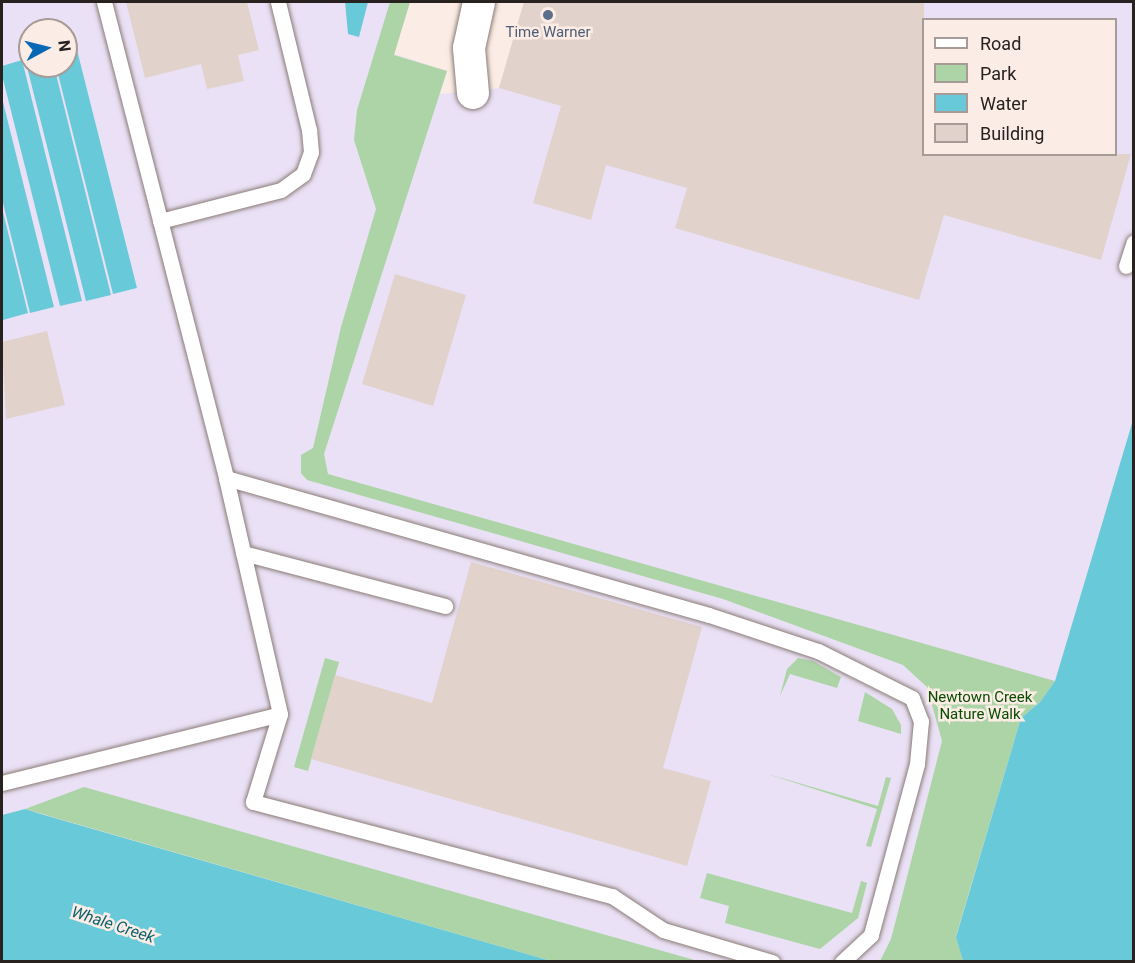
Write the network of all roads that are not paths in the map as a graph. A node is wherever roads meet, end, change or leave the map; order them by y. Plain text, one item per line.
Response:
1 (104, 2) edge
2 (278, 2) edge
3 (479, 2) edge
4 (473, 93) dead end
5 (160, 221) junction
6 (1134, 242) edge
7 (1126, 266) dead end
8 (225, 478) junction
9 (243, 553) junction
10 (445, 606) dead end
11 (280, 714) junction
12 (2, 783) edge
13 (772, 962) edge
14 (842, 962) edge

1 - 5 lane
2 - 5 lane
3 - 4 street
5 - 8 lane
6 - 7 lane
8 - 9 lane
8 - 14 lane
9 - 10 lane
9 - 11 lane
11 - 12 lane
11 - 13 lane

